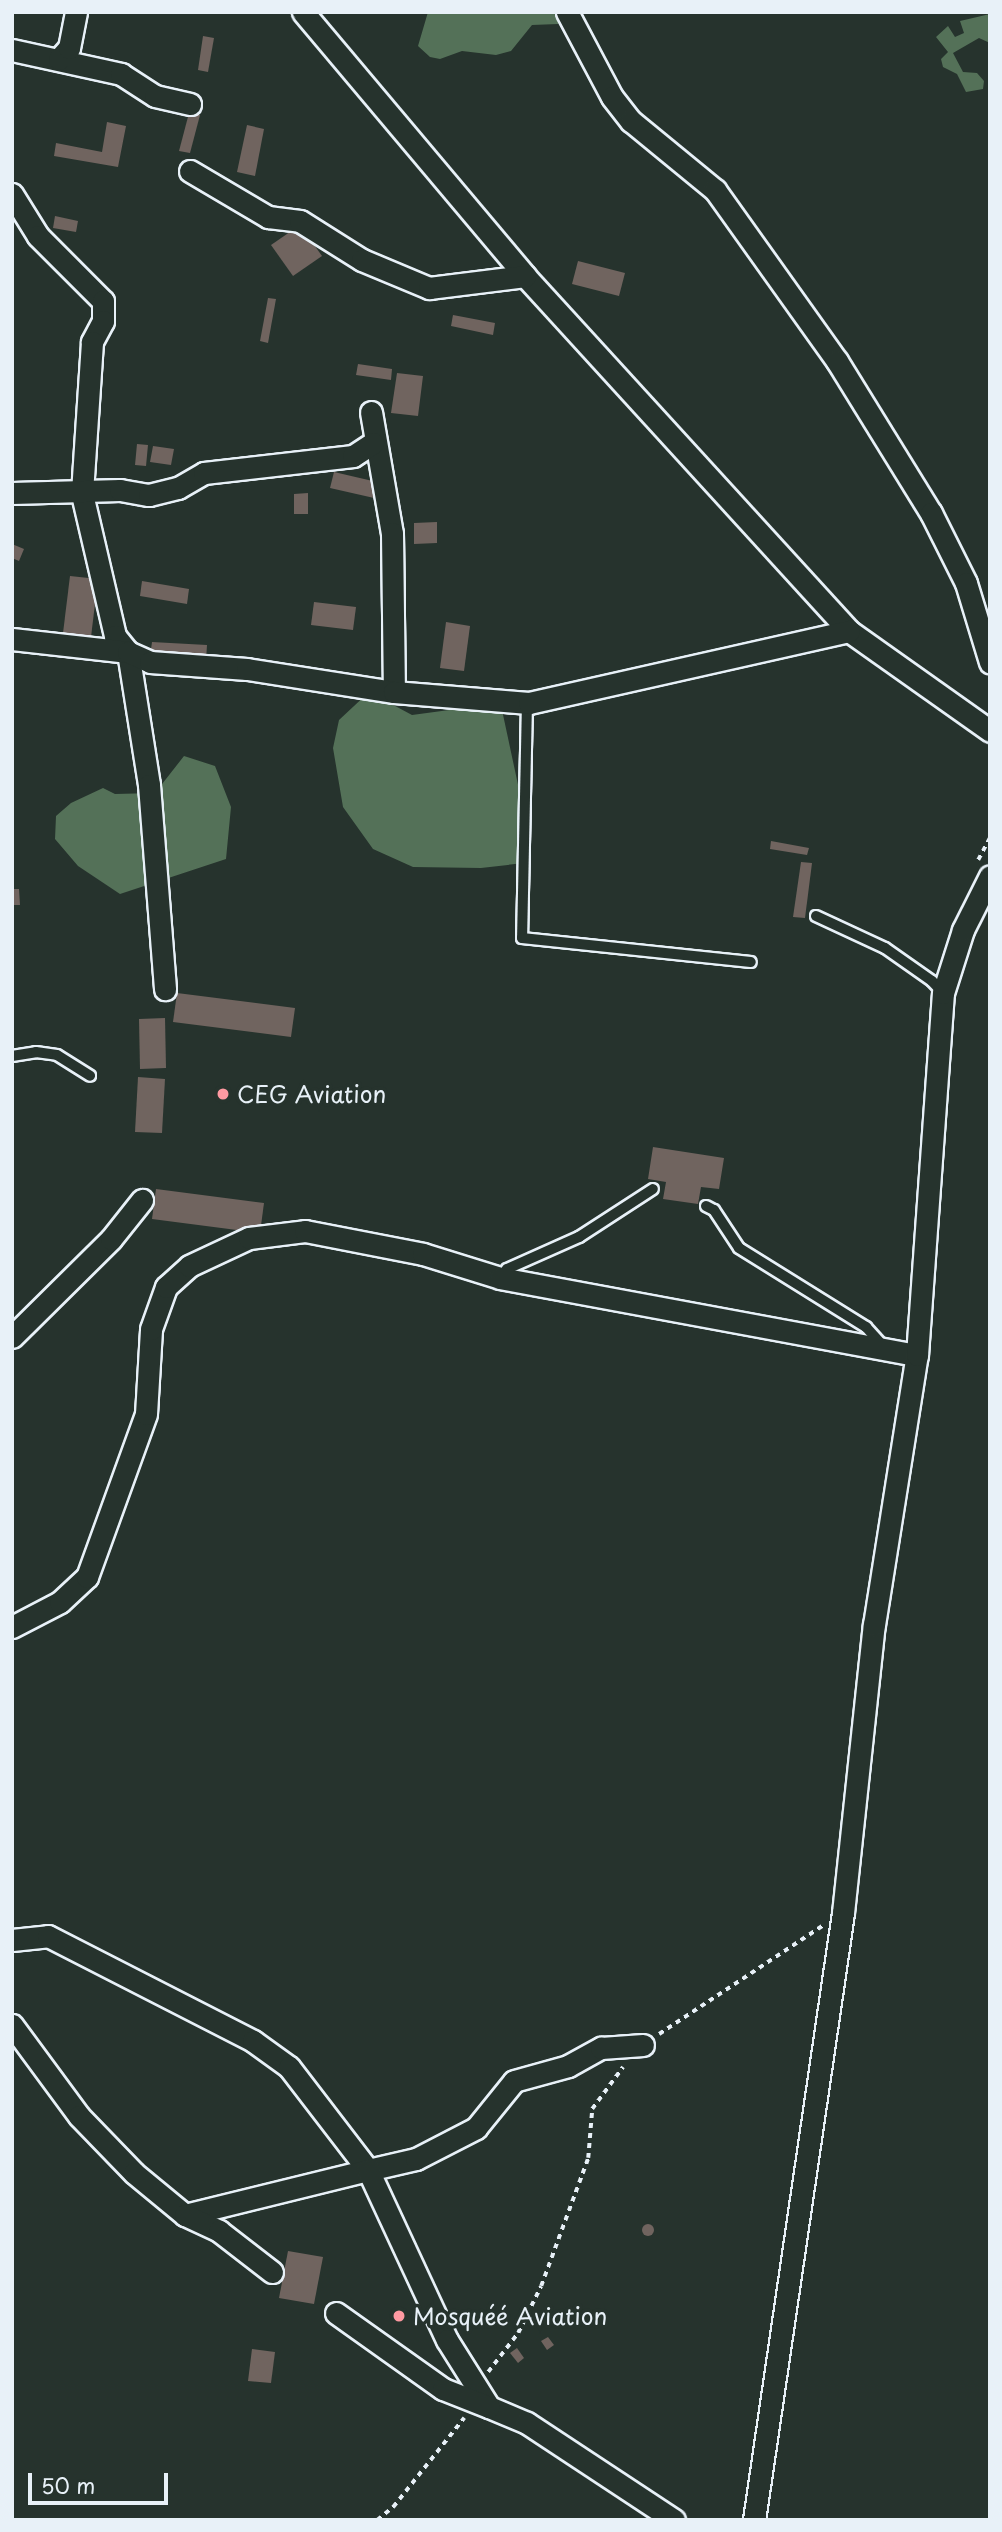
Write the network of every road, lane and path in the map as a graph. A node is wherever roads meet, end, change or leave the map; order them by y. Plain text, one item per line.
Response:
1 (76, 12) edge
2 (303, 12) edge
3 (567, 12) edge
4 (12, 50) edge
5 (59, 59) junction
6 (190, 104) dead end
7 (190, 171) dead end
8 (12, 194) edge
9 (525, 276) junction
10 (371, 412) dead end
11 (373, 443) junction
12 (12, 493) edge
13 (82, 494) junction
14 (849, 631) junction
15 (12, 639) edge
16 (128, 652) junction
17 (990, 662) edge
18 (394, 692) junction
19 (527, 702) junction
20 (990, 731) edge
21 (990, 876) edge
22 (816, 916) dead end
23 (751, 962) dead end
24 (165, 989) dead end
25 (943, 993) junction
26 (12, 1056) edge
27 (90, 1076) dead end
28 (653, 1189) dead end
29 (142, 1200) dead end
30 (706, 1206) dead end
31 (500, 1278) junction
32 (12, 1337) edge
33 (887, 1350) junction
34 (917, 1355) junction
35 (12, 1627) edge
36 (843, 1913) junction
37 (12, 1940) edge
38 (12, 2025) edge
39 (643, 2045) junction
40 (368, 2170) junction
41 (185, 2215) junction
42 (272, 2272) dead end
43 (336, 2313) dead end
44 (480, 2398) junction
45 (377, 2520) edge
46 (674, 2520) edge
47 (754, 2520) edge

1 - 5 street
2 - 9 street
3 - 17 street
4 - 5 street
5 - 6 street
7 - 9 street
8 - 13 street
9 - 14 street
10 - 11 street
11 - 13 street
11 - 18 street
12 - 13 street
13 - 16 street
14 - 19 street
14 - 20 street
15 - 16 street
16 - 18 street
16 - 24 street
18 - 19 street
19 - 23 lane
21 - 25 street
22 - 25 lane
25 - 34 street
26 - 27 lane
28 - 31 lane
29 - 32 street
30 - 33 lane
31 - 33 street
31 - 35 street
33 - 34 street
34 - 36 street
36 - 39 path
36 - 47 street
37 - 40 street
38 - 41 street
39 - 40 street
39 - 44 path
40 - 41 street
40 - 44 street
41 - 42 street
43 - 44 street
44 - 45 path
44 - 46 street

